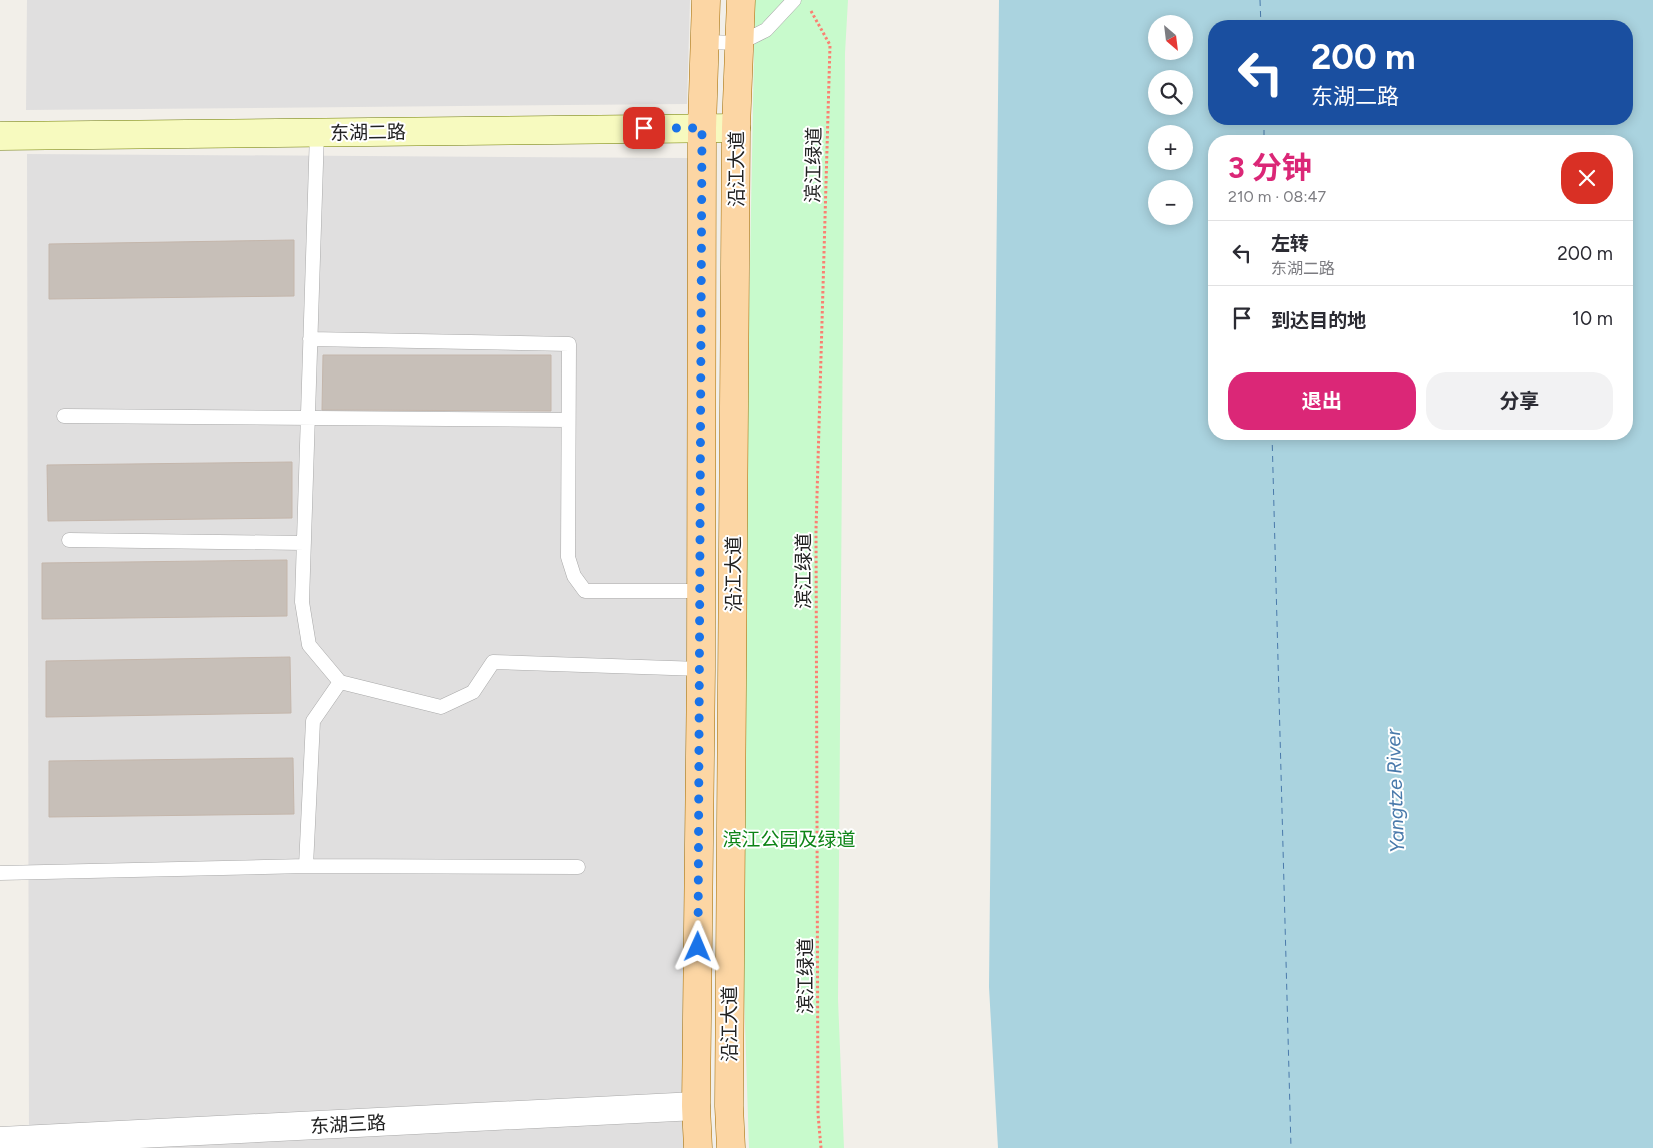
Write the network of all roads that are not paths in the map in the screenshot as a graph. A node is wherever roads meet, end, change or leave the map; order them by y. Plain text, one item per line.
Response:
1 (706, 0) edge
2 (741, 0) edge
3 (794, 0) edge
4 (705, 42) junction
5 (740, 43) junction
6 (702, 128) junction
7 (736, 128) junction
8 (318, 132) junction
9 (0, 136) edge
10 (310, 339) junction
11 (64, 416) dead end
12 (308, 419) junction
13 (568, 420) junction
14 (69, 540) dead end
15 (304, 543) junction
16 (700, 591) junction
17 (701, 669) junction
18 (340, 682) junction
19 (306, 866) junction
20 (578, 867) dead end
21 (0, 873) edge
22 (696, 1106) junction
23 (0, 1141) edge
24 (698, 1148) edge
25 (731, 1148) edge

1 - 4 main road, 沿江大道
2 - 5 main road, 沿江大道
3 - 5 lane
4 - 5 lane
4 - 6 main road, 沿江大道
5 - 7 main road, 沿江大道
6 - 7 main road, 东湖二路
6 - 8 main road, 东湖二路
6 - 16 main road, 沿江大道
7 - 25 main road, 沿江大道
8 - 9 main road, 东湖二路
8 - 10 lane
10 - 12 lane
10 - 13 lane
11 - 12 lane
12 - 13 lane
12 - 15 lane
13 - 16 lane
14 - 15 lane
15 - 18 lane
16 - 17 main road, 沿江大道
17 - 18 lane
17 - 22 main road, 沿江大道
18 - 19 lane
19 - 20 lane
19 - 21 lane
22 - 23 street, 东湖三路
22 - 24 main road, 沿江大道

